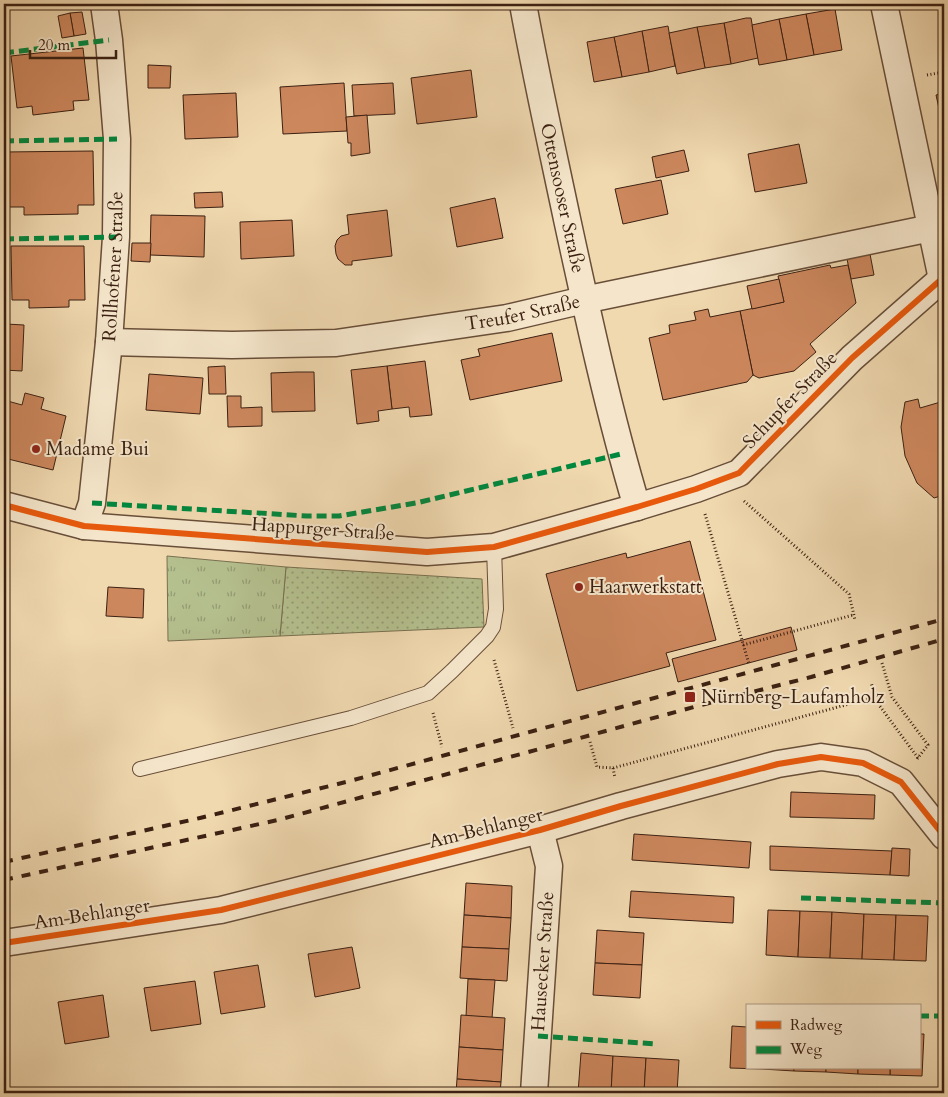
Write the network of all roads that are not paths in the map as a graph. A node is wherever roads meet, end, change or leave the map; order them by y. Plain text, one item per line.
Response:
1 (104, 4) edge
2 (523, 4) edge
3 (884, 4) edge
4 (931, 228) junction
5 (943, 278) edge
6 (584, 300) junction
7 (109, 342) junction
8 (4, 505) edge
9 (637, 507) junction
10 (84, 526) junction
11 (494, 547) junction
12 (140, 769) dead end
13 (540, 830) junction
14 (944, 836) edge
15 (4, 942) edge
16 (534, 1093) edge

1 - 7 street, Rollhofener Straße
2 - 6 street, Ottensooser Straße
3 - 4 street
4 - 5 street
4 - 6 street, Treufer Straße
5 - 9 street, Schupfer Straße
6 - 7 street, Treufer Straße
6 - 9 street, Ottensooser Straße
7 - 10 street, Rollhofener Straße
8 - 10 street, Happurger Straße
9 - 11 street, Happurger Straße
10 - 11 street, Happurger Straße
11 - 12 lane
13 - 14 street, Am Behlanger
13 - 15 street, Am Behlanger
13 - 16 street, Hausecker Straße

